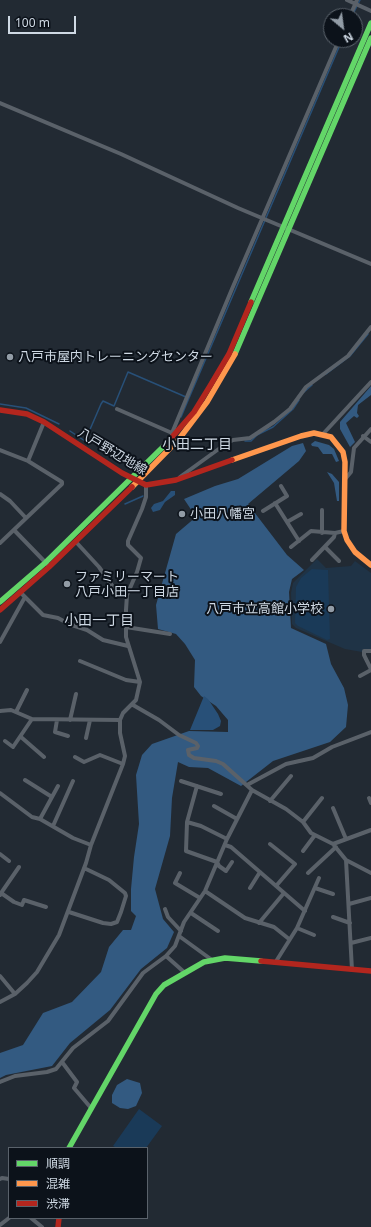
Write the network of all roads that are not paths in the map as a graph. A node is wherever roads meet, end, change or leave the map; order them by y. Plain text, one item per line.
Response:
1 (347, 0) edge
2 (356, 2) edge
3 (371, 10) edge
4 (371, 23) edge
5 (371, 38) edge
6 (336, 48) edge
7 (0, 103) edge
8 (263, 218) junction
9 (286, 228) junction
10 (371, 264) edge
11 (371, 327) edge
12 (371, 382) edge
13 (117, 409) dead end
14 (0, 410) edge
15 (44, 422) junction
16 (371, 428) edge
17 (323, 434) junction
18 (172, 435) junction
19 (363, 436) junction
20 (371, 442) edge
21 (0, 450) edge
22 (28, 462) junction
23 (346, 478) junction
24 (132, 479) junction
25 (176, 480) junction
26 (138, 482) junction
27 (146, 485) junction
28 (281, 486) dead end
29 (0, 494) edge
30 (275, 504) junction
31 (263, 510) dead end
32 (322, 510) dead end
33 (301, 514) dead end
34 (26, 518) junction
35 (287, 522) junction
36 (14, 530) junction
37 (344, 531) junction
38 (322, 532) junction
39 (335, 533) junction
40 (299, 541) junction
41 (76, 542) junction
42 (0, 543) edge
43 (291, 547) dead end
44 (324, 547) junction
45 (312, 560) dead end
46 (339, 561) dead end
47 (47, 565) junction
48 (371, 566) edge
49 (23, 595) junction
50 (127, 595) junction
51 (0, 602) edge
52 (0, 610) edge
53 (126, 627) junction
54 (170, 634) dead end
55 (0, 642) edge
56 (128, 646) junction
57 (371, 651) edge
58 (80, 662) dead end
59 (371, 669) edge
60 (360, 676) dead end
61 (140, 682) junction
62 (27, 690) dead end
63 (76, 694) dead end
64 (133, 705) junction
65 (0, 711) edge
66 (16, 712) junction
67 (32, 719) junction
68 (57, 720) junction
69 (70, 720) junction
70 (90, 720) junction
71 (120, 720) junction
72 (371, 732) edge
73 (68, 736) dead end
74 (21, 737) junction
75 (86, 738) dead end
76 (5, 741) dead end
77 (44, 757) dead end
78 (75, 757) dead end
79 (123, 764) junction
80 (291, 776) dead end
81 (25, 780) dead end
82 (73, 781) dead end
83 (181, 781) dead end
84 (248, 785) junction
85 (58, 786) dead end
86 (197, 786) junction
87 (252, 790) junction
88 (0, 793) edge
89 (221, 794) dead end
90 (52, 798) junction
91 (322, 798) dead end
92 (369, 798) dead end
93 (270, 801) junction
94 (371, 803) edge
95 (214, 806) dead end
96 (333, 808) dead end
97 (40, 819) junction
98 (238, 819) junction
99 (187, 822) junction
100 (303, 822) junction
101 (53, 826) junction
102 (371, 830) edge
103 (315, 835) junction
104 (346, 839) junction
105 (227, 840) junction
106 (270, 844) dead end
107 (91, 845) junction
108 (225, 845) junction
109 (334, 846) junction
110 (303, 851) dead end
111 (0, 854) edge
112 (346, 860) junction
113 (9, 861) dead end
114 (217, 862) junction
115 (232, 862) dead end
116 (18, 867) dead end
117 (84, 868) junction
118 (260, 872) junction
119 (180, 873) dead end
120 (308, 873) dead end
121 (371, 873) edge
122 (319, 878) dead end
123 (276, 886) junction
124 (250, 888) dead end
125 (315, 888) junction
126 (205, 891) junction
127 (284, 893) junction
128 (1, 894) edge
129 (333, 894) dead end
130 (200, 898) junction
131 (371, 898) edge
132 (349, 904) junction
133 (46, 907) dead end
134 (165, 909) dead end
135 (305, 911) junction
136 (68, 912) junction
137 (191, 912) junction
138 (333, 917) dead end
139 (259, 923) junction
140 (350, 923) junction
141 (297, 928) junction
142 (181, 931) junction
143 (218, 932) dead end
144 (314, 935) dead end
145 (179, 936) junction
146 (371, 938) edge
147 (289, 940) junction
148 (351, 943) junction
149 (166, 956) junction
150 (212, 960) junction
151 (275, 963) junction
152 (352, 970) junction
153 (371, 971) edge
154 (184, 972) junction
155 (0, 976) edge
156 (15, 994) junction
157 (0, 1002) edge
158 (62, 1062) junction
159 (0, 1082) edge
160 (91, 1108) junction
161 (70, 1147) edge
162 (8, 1219) edge
163 (32, 1219) edge
164 (0, 1225) edge
165 (42, 1227) edge

1 - 2 street
2 - 3 street
4 - 9 street
5 - 9 street
6 - 8 street
7 - 8 street
8 - 9 street
8 - 18 street
9 - 10 street
9 - 18 street
9 - 26 street
11 - 25 street
12 - 17 street
13 - 18 street
14 - 15 street, 八戸野辺地線
15 - 22 street
15 - 24 street, 八戸野辺地線
16 - 19 street
17 - 23 street
17 - 25 street, 八戸野辺地線
18 - 24 street
19 - 20 street
19 - 23 street
21 - 22 street
22 - 34 street
23 - 37 street
24 - 26 street, 八戸野辺地線
24 - 47 street
25 - 27 street, 八戸野辺地線
26 - 27 street, 八戸野辺地線
26 - 41 street
27 - 50 street
28 - 30 street
29 - 34 street
30 - 31 street
30 - 35 street
32 - 38 street
33 - 35 street
34 - 36 street
35 - 40 street
36 - 42 street
36 - 47 street
37 - 39 street
37 - 48 street
38 - 39 street
38 - 40 street
39 - 44 street
40 - 43 street
41 - 47 street
41 - 50 street
44 - 45 street
44 - 46 street
47 - 49 street
47 - 51 street
49 - 52 street
49 - 55 street
49 - 56 street
50 - 53 street
53 - 54 street
53 - 56 street
56 - 61 street
57 - 59 street
58 - 61 street
59 - 60 street
61 - 64 street
62 - 66 street
63 - 69 street
64 - 71 street
64 - 84 street
65 - 66 street
66 - 67 street
67 - 68 street
67 - 74 street
68 - 69 street
68 - 73 street
69 - 70 street
70 - 71 street
70 - 75 street
71 - 79 street
72 - 84 street
74 - 76 street
74 - 77 street
78 - 79 street
79 - 107 street
80 - 93 street
81 - 90 street
82 - 101 street
83 - 86 street
84 - 87 street
85 - 90 street
86 - 89 street
86 - 99 street
87 - 93 street
87 - 98 street
88 - 97 street
90 - 97 street
91 - 100 street
92 - 94 street
93 - 100 street
95 - 98 street
96 - 104 street
97 - 101 street
98 - 105 street
99 - 105 street
99 - 114 street
100 - 103 street
101 - 107 street
102 - 104 street
103 - 109 street
103 - 110 street
104 - 109 street
105 - 108 street
106 - 123 street
107 - 117 street
108 - 114 street
108 - 118 street
109 - 112 street
109 - 120 street
111 - 113 street
112 - 121 street
112 - 132 street
114 - 115 street
114 - 126 street
116 - 128 street
117 - 136 street
117 - 136 street
118 - 123 street
118 - 124 street
119 - 130 street
122 - 125 street
123 - 127 street
125 - 129 street
125 - 135 street
126 - 130 street
126 - 139 street
127 - 135 street
127 - 139 street
128 - 133 street
130 - 137 street
131 - 132 street
132 - 140 street
134 - 142 street
135 - 141 street
136 - 156 street
137 - 142 street
137 - 143 street
138 - 140 street
139 - 147 street
140 - 148 street
141 - 144 street
141 - 147 street
142 - 145 street
145 - 149 street
145 - 150 street
146 - 148 street
147 - 151 street
148 - 152 street
149 - 154 street
149 - 158 street
150 - 151 street
150 - 154 street
151 - 152 street
152 - 153 street
154 - 160 street
155 - 156 street
156 - 157 street
158 - 159 street
158 - 160 street
160 - 161 street
162 - 164 street
163 - 165 street

